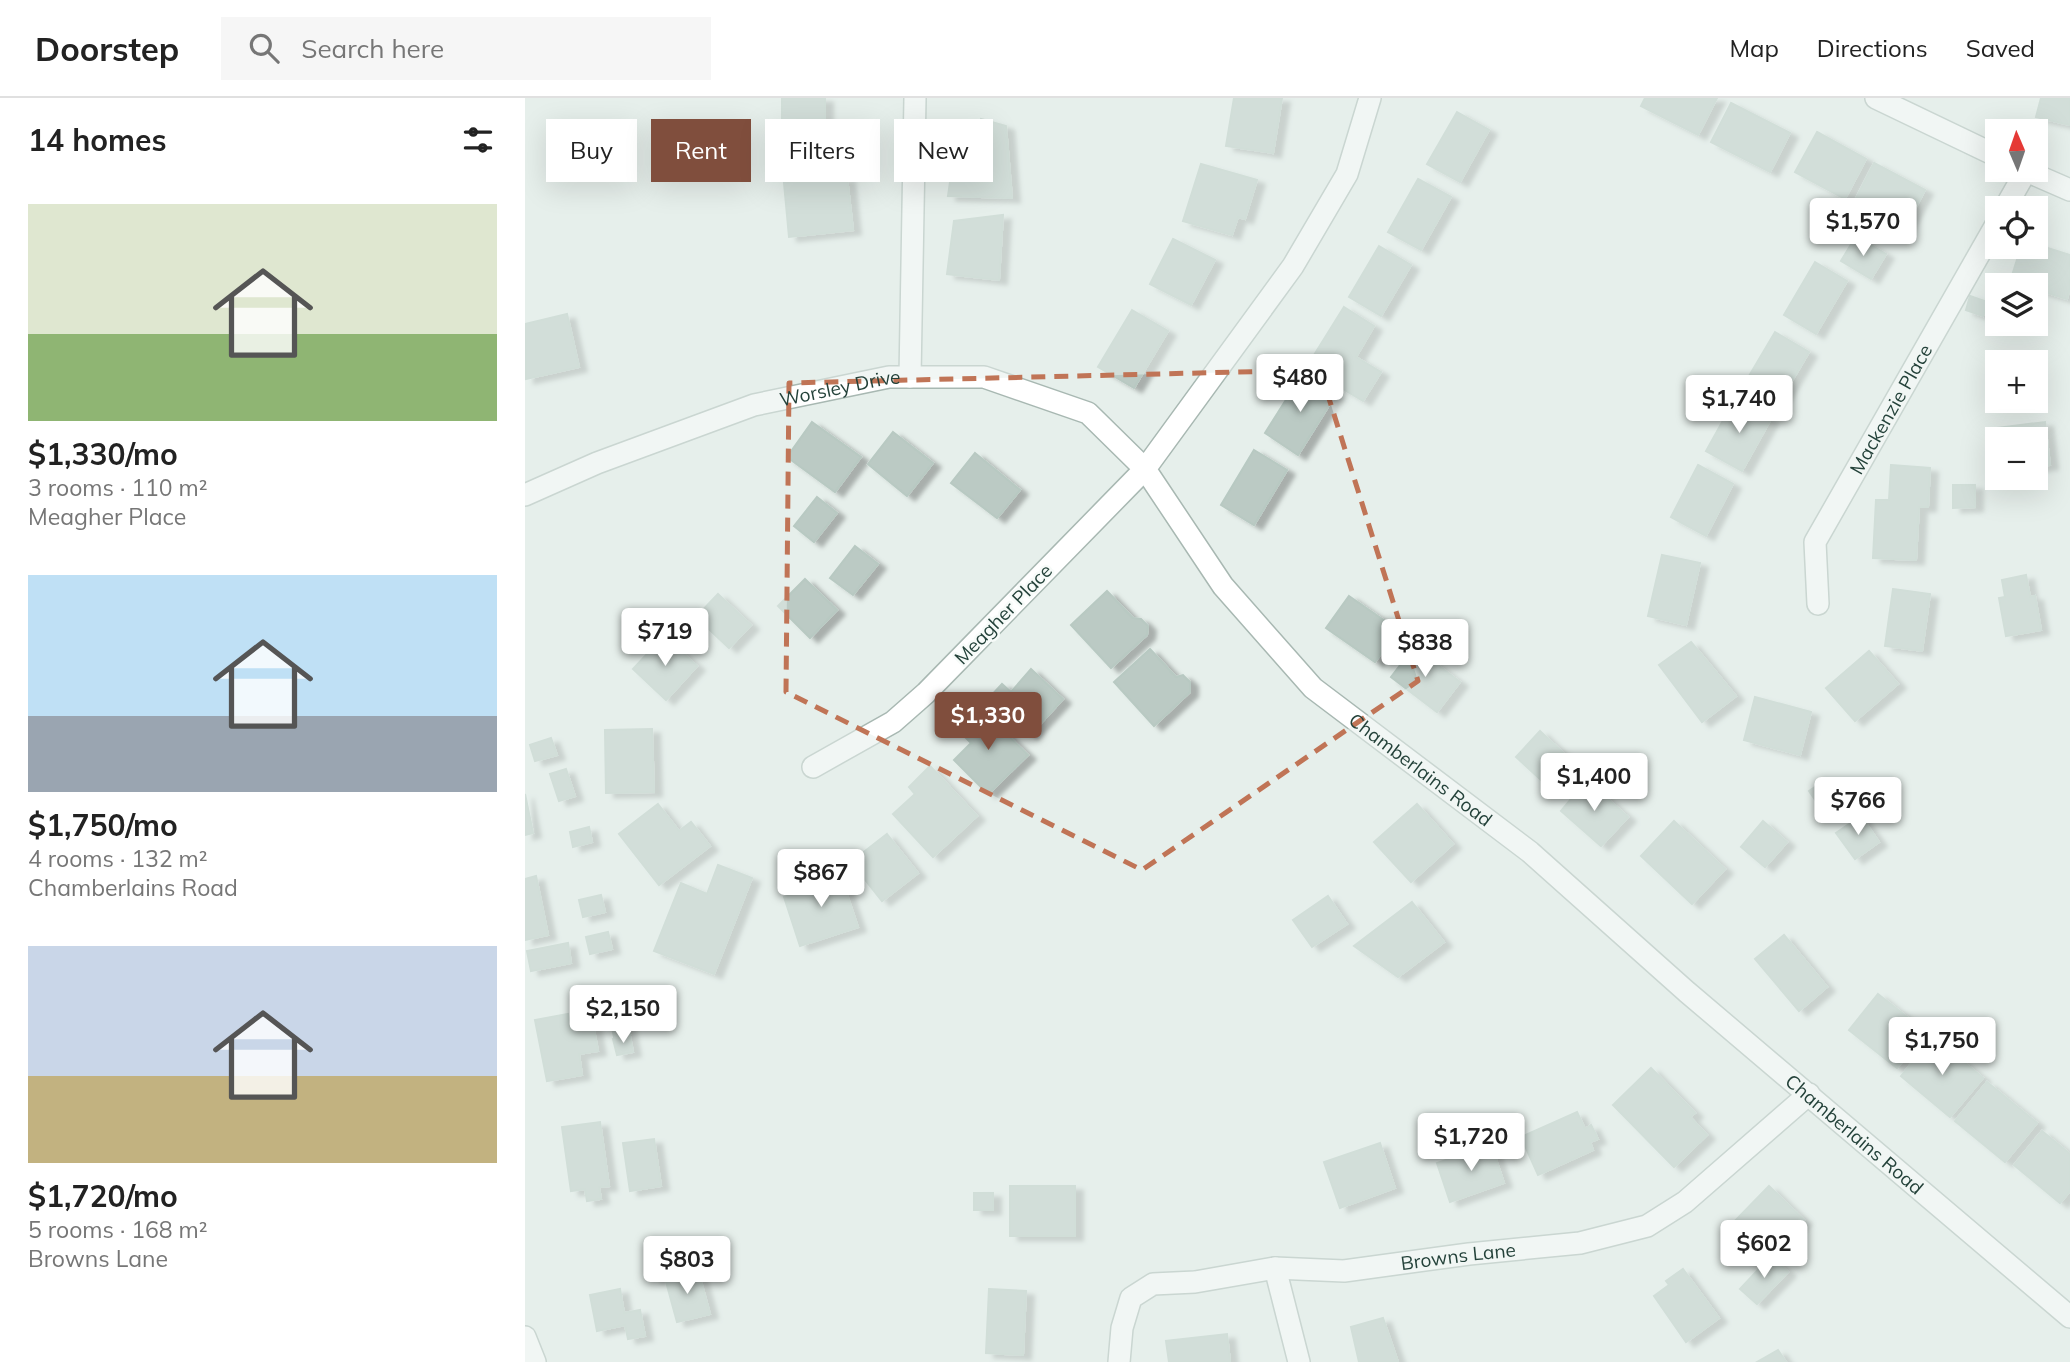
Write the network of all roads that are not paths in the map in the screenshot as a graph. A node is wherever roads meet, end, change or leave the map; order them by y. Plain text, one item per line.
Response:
1 (915, 98) edge
2 (1370, 98) edge
3 (1876, 98) edge
4 (1985, 150) edge
5 (2048, 180) edge
6 (2070, 190) edge
7 (1985, 244) edge
8 (910, 377) junction
9 (1145, 469) junction
10 (525, 495) edge
11 (1818, 604) dead end
12 (814, 767) dead end
13 (1809, 1094) junction
14 (1275, 1268) junction
15 (2070, 1317) edge
16 (525, 1337) edge
17 (535, 1362) edge
18 (1119, 1362) edge
19 (1299, 1362) edge

1 - 8 street
2 - 9 street
3 - 4 street
5 - 6 street
7 - 11 street, Mackenzie Place
8 - 9 street, Worsley Drive
8 - 10 street, Worsley Drive
9 - 12 street, Meagher Place
9 - 13 street, Chamberlains Road
13 - 14 street, Browns Lane
13 - 15 street, Chamberlains Road
14 - 18 street, Browns Lane
14 - 19 street
16 - 17 street

